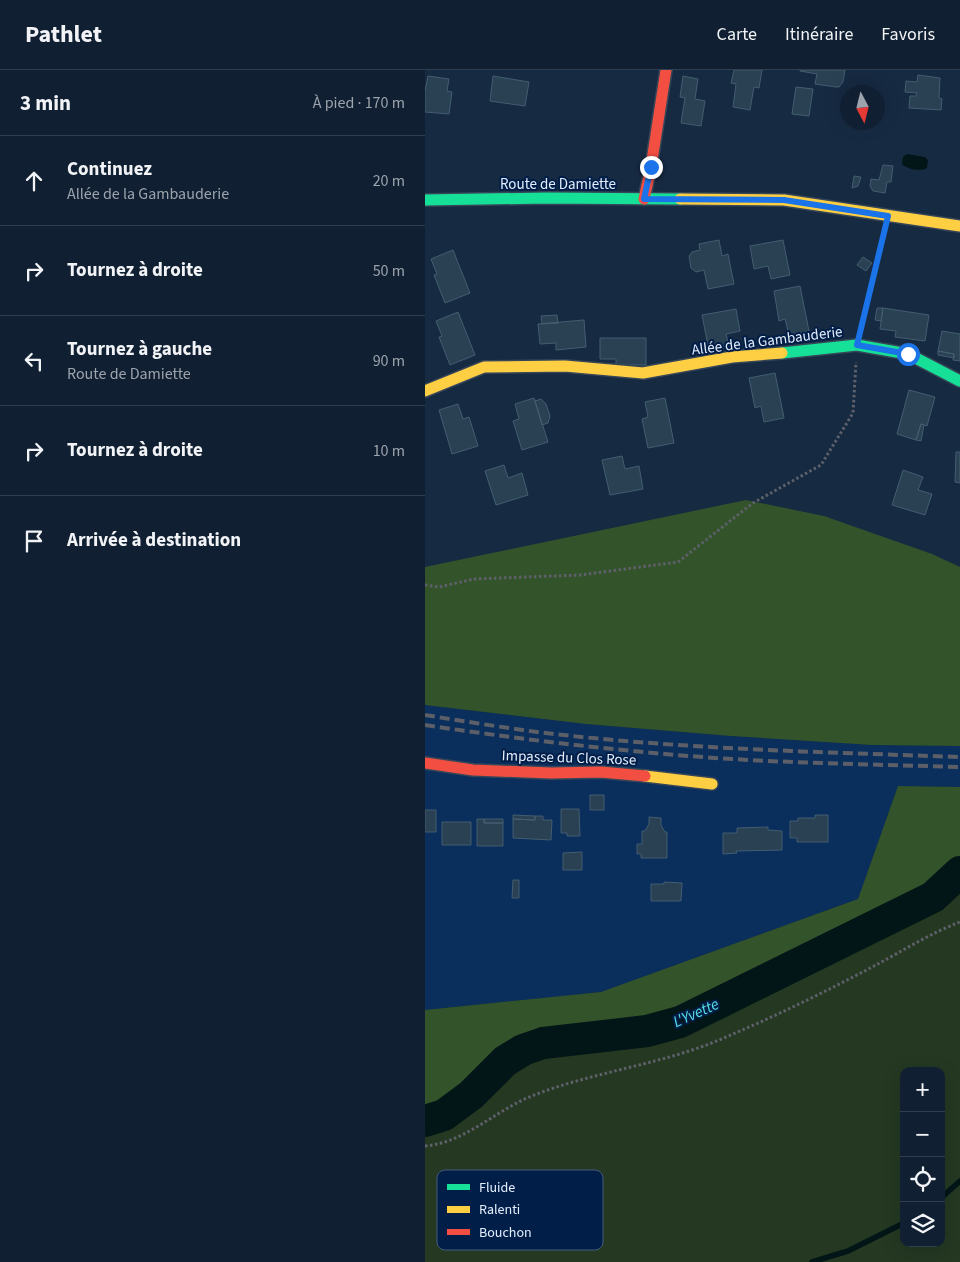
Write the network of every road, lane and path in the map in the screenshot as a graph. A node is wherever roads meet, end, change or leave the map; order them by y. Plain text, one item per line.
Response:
1 (666, 70) edge
2 (644, 199) junction
3 (425, 200) edge
4 (888, 216) junction
5 (960, 226) edge
6 (857, 345) junction
7 (960, 381) edge
8 (425, 391) edge
9 (425, 585) edge
10 (425, 763) edge
11 (712, 784) dead end
12 (960, 922) edge
13 (425, 1146) edge

1 - 2 street
2 - 3 street, Route de Damiette
2 - 4 street, Route de Damiette
4 - 5 street, Route de Damiette
4 - 6 path
6 - 7 street, Allée de la Gambauderie
6 - 8 street, Allée de la Gambauderie
6 - 9 path
10 - 11 street, Impasse du Clos Rose
12 - 13 path

